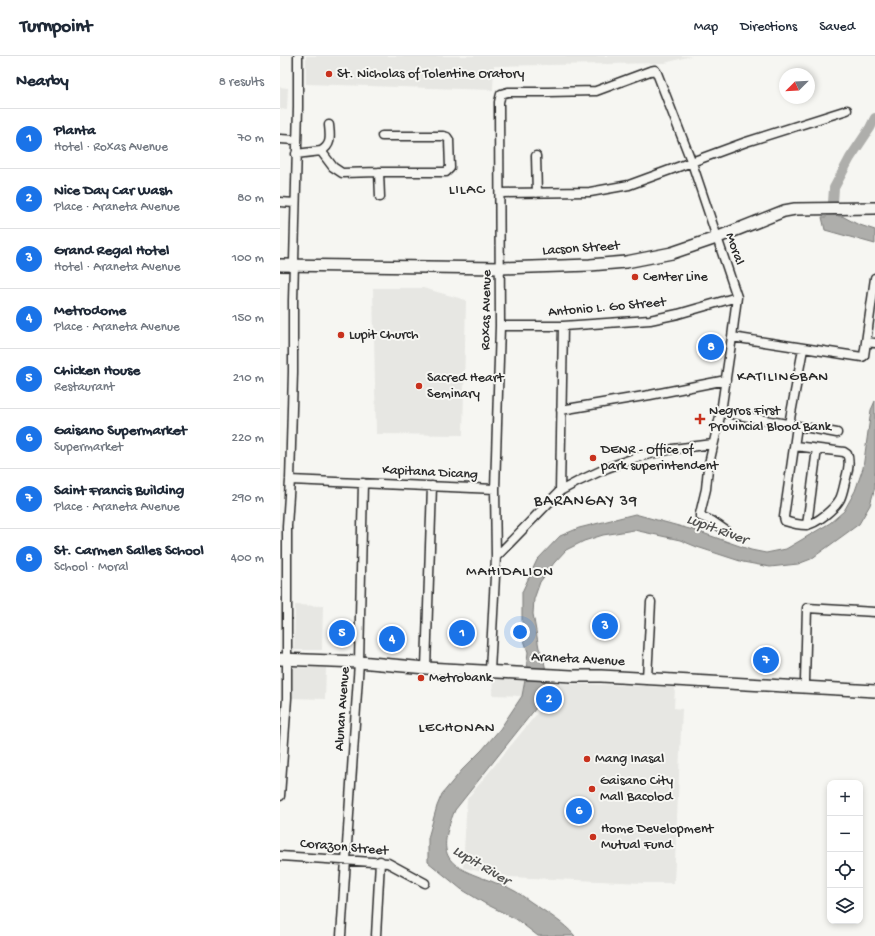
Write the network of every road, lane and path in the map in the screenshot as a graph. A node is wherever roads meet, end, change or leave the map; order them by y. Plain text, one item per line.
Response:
1 (298, 56) edge
2 (655, 70) joint
3 (847, 110) dead end
4 (329, 125) dead end
5 (382, 136) dead end
6 (280, 139) edge
7 (296, 140) junction
8 (322, 152) junction
9 (296, 154) junction
10 (536, 156) dead end
11 (692, 163) junction
12 (379, 172) junction
13 (500, 193) junction
14 (537, 193) junction
15 (380, 197) dead end
16 (280, 202) edge
17 (295, 203) junction
18 (875, 208) edge
19 (716, 238) junction
20 (280, 265) edge
21 (294, 265) junction
22 (501, 268) junction
23 (875, 278) edge
24 (737, 297) junction
25 (500, 326) junction
26 (563, 326) junction
27 (732, 337) junction
28 (871, 343) edge
29 (803, 349) junction
30 (726, 380) junction
31 (561, 410) junction
32 (721, 412) junction
33 (793, 425) junction
34 (837, 433) dead end
35 (713, 444) junction
36 (795, 446) junction
37 (817, 449) junction
38 (290, 480) junction
39 (363, 483) junction
40 (432, 486) junction
41 (495, 489) junction
42 (560, 491) junction
43 (807, 525) junction
44 (725, 530) dead end
45 (496, 557) junction
46 (284, 563) edge
47 (651, 602) dead end
48 (875, 612) edge
49 (283, 659) edge
50 (359, 662) junction
51 (426, 668) junction
52 (490, 671) junction
53 (647, 678) junction
54 (805, 681) junction
55 (875, 684) edge
56 (793, 686) junction
57 (875, 690) edge
58 (875, 698) edge
59 (280, 796) edge
60 (280, 856) edge
61 (346, 860) junction
62 (380, 861) junction
63 (426, 883) dead end
64 (341, 936) edge
65 (376, 936) edge

1 - 7 street
2 - 11 street, Moral
2 - 13 street, Roxas Avenue
3 - 11 street
4 - 8 street
5 - 12 street
6 - 7 street
7 - 9 street
8 - 9 street
8 - 12 street
9 - 17 street
10 - 14 street
11 - 14 street
11 - 19 street, Moral
12 - 15 street
13 - 14 street
13 - 22 street, Roxas Avenue
16 - 17 street
17 - 21 street
18 - 19 main road, Lacson Street
19 - 22 main road, Lacson Street
19 - 24 street, Moral
20 - 21 main road, Lacson Street
21 - 22 main road, Lacson Street
21 - 38 street
22 - 25 street, Roxas Avenue
23 - 28 street
24 - 26 street, Antonio L. Go Street
24 - 27 street, Moral
25 - 26 street, Antonio L. Go Street
25 - 41 street, Roxas Avenue
26 - 31 street
27 - 29 street
27 - 30 street, Moral
28 - 29 street
29 - 33 street
30 - 31 street
30 - 32 street, Moral
31 - 42 street
32 - 33 street
32 - 35 street, Moral
33 - 34 street
33 - 36 street
35 - 42 street
35 - 44 street, Moral
36 - 37 street
36 - 43 street
37 - 43 street
37 - 43 street
38 - 39 street, Kapitana Dicang
38 - 46 street
39 - 40 street, Kapitana Dicang
39 - 50 street, Alunan Avenue
40 - 41 street, Kapitana Dicang
40 - 51 street
41 - 45 street, Roxas Avenue
42 - 45 street
45 - 52 street, Roxas Avenue
46 - 49 street
47 - 53 street
48 - 54 street
49 - 50 main road, Araneta Avenue
49 - 59 street
50 - 51 main road, Araneta Avenue
50 - 61 street, Alunan Avenue
51 - 52 main road, Araneta Avenue
52 - 53 main road, Araneta Avenue
53 - 56 main road, Araneta Avenue
54 - 55 main road
54 - 56 main road
56 - 57 main road, Araneta Avenue
56 - 58 main road
60 - 61 street, Corazon Street
61 - 62 street, Corazon Street
61 - 64 street, Alunan Avenue
62 - 63 street, Corazon Street
62 - 65 street

